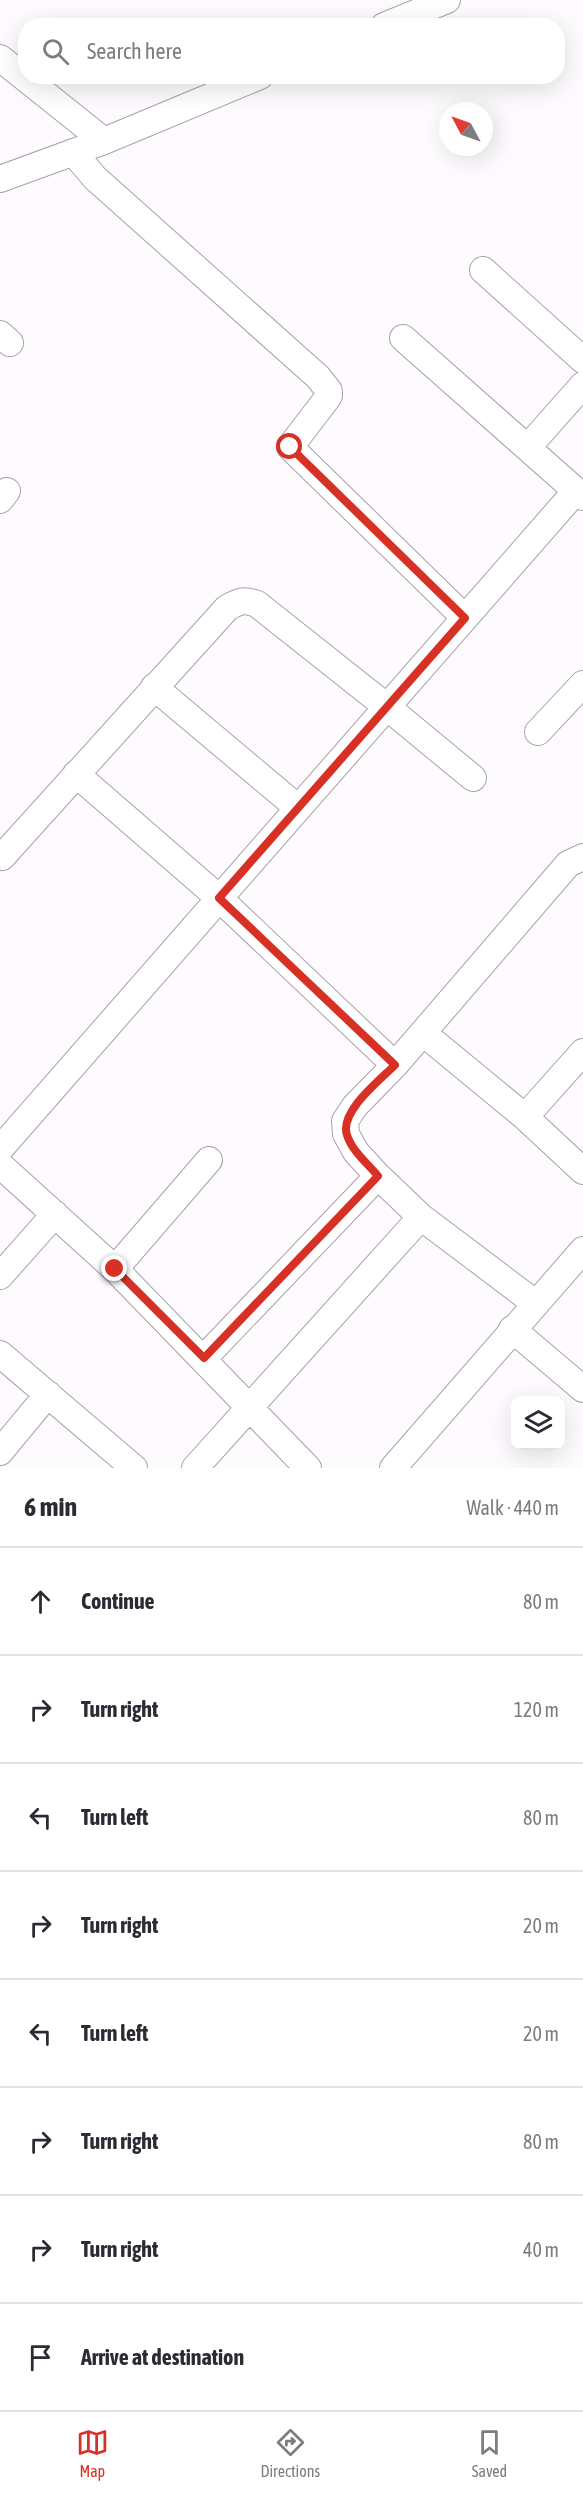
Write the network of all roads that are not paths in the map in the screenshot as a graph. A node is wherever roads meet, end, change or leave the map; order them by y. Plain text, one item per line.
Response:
1 (447, 0) edge
2 (403, 18) edge
3 (0, 58) edge
4 (18, 72) edge
5 (33, 84) edge
6 (241, 84) edge
7 (104, 141) junction
8 (73, 152) junction
9 (0, 179) edge
10 (483, 270) dead end
11 (403, 338) dead end
12 (583, 360) edge
13 (583, 385) edge
14 (528, 447) junction
15 (580, 494) edge
16 (465, 618) junction
17 (583, 684) edge
18 (154, 687) junction
19 (387, 706) junction
20 (538, 732) dead end
21 (76, 774) junction
22 (473, 778) dead end
23 (298, 808) junction
24 (2, 857) dead end
25 (583, 857) edge
26 (219, 898) junction
27 (423, 1033) junction
28 (583, 1052) edge
29 (395, 1065) junction
30 (525, 1117) junction
31 (0, 1149) edge
32 (209, 1160) dead end
33 (0, 1165) edge
34 (583, 1171) edge
35 (378, 1176) junction
36 (55, 1214) junction
37 (421, 1217) junction
38 (583, 1250) edge
39 (115, 1269) junction
40 (0, 1276) edge
41 (535, 1303) junction
42 (512, 1329) junction
43 (0, 1354) edge
44 (204, 1358) junction
45 (583, 1389) edge
46 (48, 1395) junction
47 (249, 1409) junction
48 (0, 1452) edge
49 (134, 1468) edge
50 (195, 1468) edge
51 (308, 1468) edge
52 (393, 1468) edge

1 - 2 street
3 - 4 street
5 - 7 street
6 - 7 street
7 - 8 street
8 - 9 street
8 - 16 street
10 - 12 street
11 - 14 street
13 - 14 street
14 - 15 street
15 - 16 street
16 - 19 street
17 - 20 street
18 - 19 street
18 - 21 street
18 - 23 street
19 - 22 street
19 - 23 street
21 - 24 street
21 - 26 street
23 - 26 street
25 - 27 street
26 - 29 street
26 - 31 street
27 - 29 street
27 - 30 street
28 - 30 street
29 - 35 street
30 - 34 street
32 - 39 street
33 - 36 street
35 - 37 street
35 - 44 street
36 - 39 street
36 - 40 street
37 - 41 street
37 - 47 street
38 - 41 street
39 - 44 street
41 - 42 street
42 - 45 street
42 - 52 street
43 - 46 street
44 - 47 street
46 - 48 street
46 - 49 street
47 - 50 street
47 - 51 street

